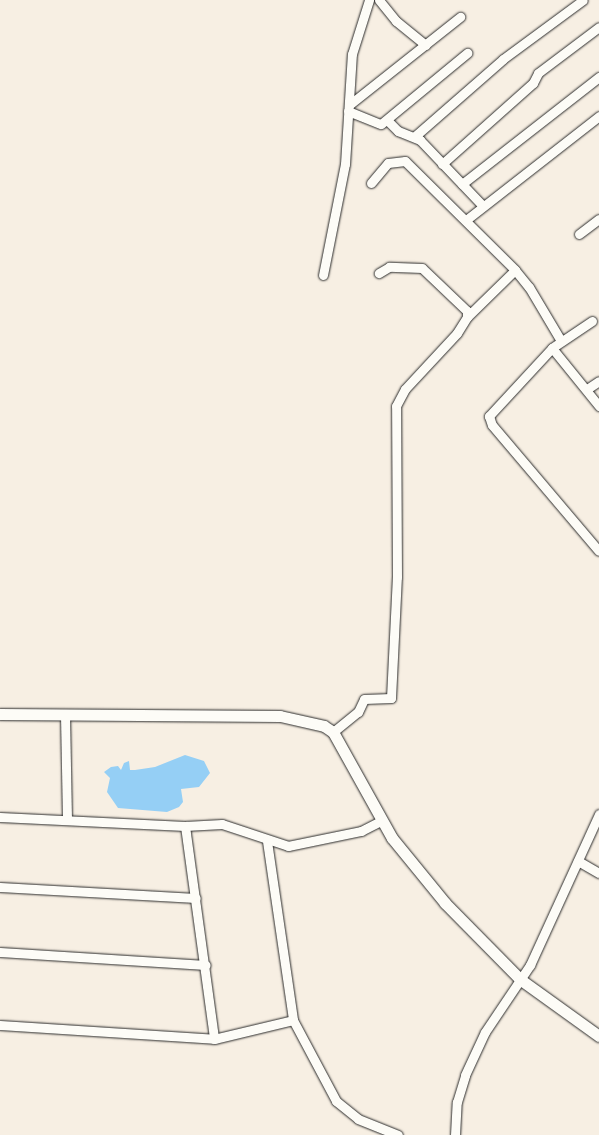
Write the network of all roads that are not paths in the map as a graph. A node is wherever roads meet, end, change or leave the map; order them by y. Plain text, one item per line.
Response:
1 (369, 0) edge
2 (379, 0) edge
3 (583, 0) edge
4 (460, 16) dead end
5 (599, 27) edge
6 (426, 45) junction
7 (467, 53) dead end
8 (599, 77) edge
9 (348, 108) junction
10 (599, 116) edge
11 (386, 120) junction
12 (414, 137) junction
13 (442, 164) junction
14 (371, 183) dead end
15 (462, 184) junction
16 (483, 206) junction
17 (599, 219) edge
18 (466, 220) junction
19 (579, 234) dead end
20 (515, 270) junction
21 (379, 273) dead end
22 (323, 275) dead end
23 (467, 317) junction
24 (592, 321) dead end
25 (561, 341) junction
26 (552, 348) junction
27 (599, 380) edge
28 (587, 389) junction
29 (599, 406) edge
30 (599, 551) edge
31 (0, 714) edge
32 (64, 715) junction
33 (333, 732) junction
34 (599, 814) edge
35 (0, 817) edge
36 (67, 820) junction
37 (381, 821) junction
38 (185, 826) junction
39 (267, 841) junction
40 (578, 860) junction
41 (599, 873) edge
42 (0, 887) edge
43 (196, 898) junction
44 (0, 952) edge
45 (206, 965) junction
46 (521, 980) junction
47 (293, 1020) junction
48 (0, 1025) edge
49 (599, 1036) edge
50 (214, 1039) junction
51 (398, 1135) edge
52 (455, 1135) edge

1 - 9 street
2 - 6 street
3 - 12 street
4 - 6 street
5 - 13 street
6 - 9 street
7 - 11 street
8 - 15 street
9 - 11 street
9 - 22 street
10 - 16 street
11 - 12 street
12 - 13 street
13 - 15 street
14 - 18 street
15 - 16 street
16 - 18 street
17 - 19 street
18 - 20 street
20 - 23 street
20 - 25 street
21 - 23 street
23 - 33 street
24 - 25 street
25 - 26 street
26 - 28 street
26 - 30 street
27 - 28 street
28 - 29 street
31 - 32 street
32 - 33 street
32 - 36 street
33 - 37 street
34 - 40 street
35 - 36 street
36 - 38 street
37 - 39 street
37 - 46 street
38 - 39 street
38 - 43 street
39 - 47 street
40 - 41 street
40 - 46 street
42 - 43 street
43 - 45 street
44 - 45 street
45 - 50 street
46 - 49 street
46 - 52 street
47 - 50 street
47 - 51 street
48 - 50 street

